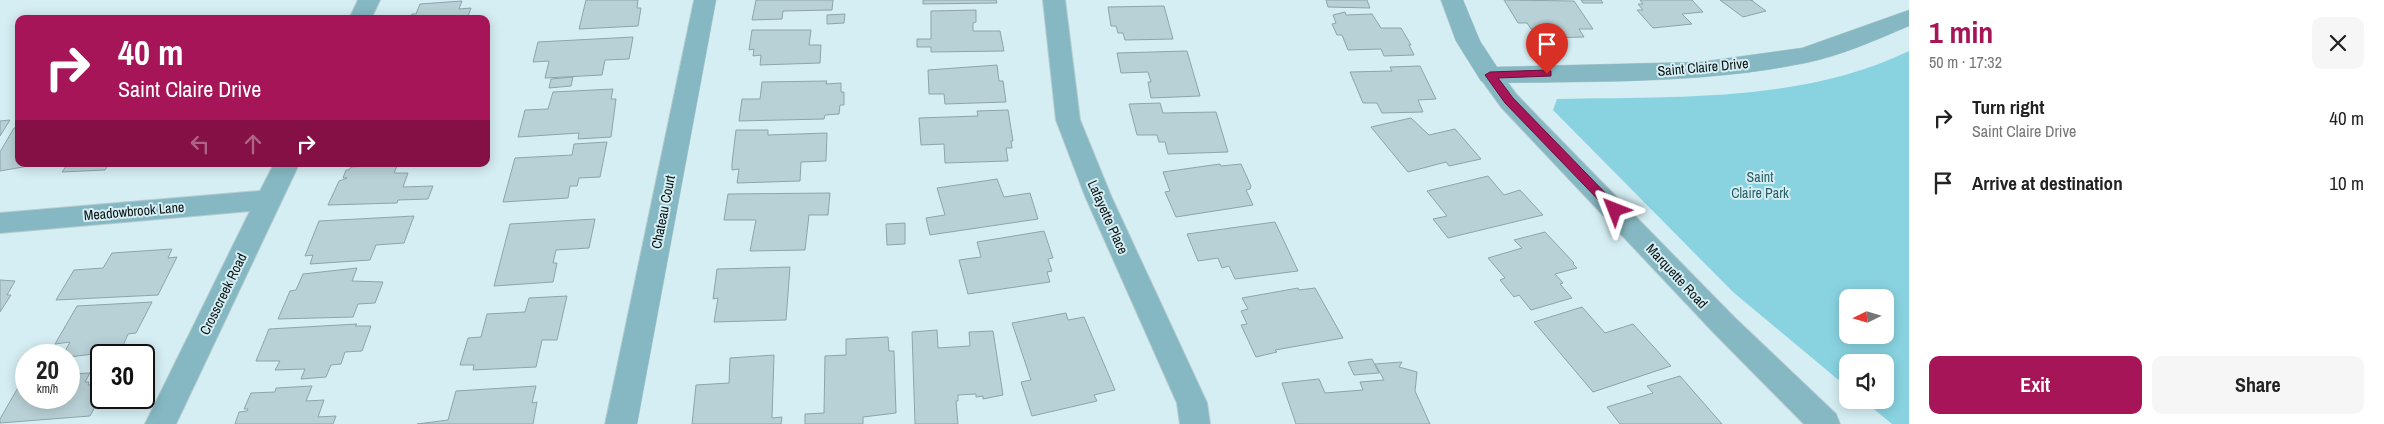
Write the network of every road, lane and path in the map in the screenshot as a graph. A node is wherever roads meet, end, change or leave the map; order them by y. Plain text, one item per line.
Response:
1 (369, 0) edge
2 (704, 0) edge
3 (1054, 0) edge
4 (1452, 0) edge
5 (362, 15) edge
6 (1909, 17) edge
7 (1490, 75) junction
8 (284, 167) edge
9 (268, 200) junction
10 (0, 223) edge
11 (160, 424) edge
12 (621, 424) edge
13 (1195, 424) edge
14 (1825, 424) edge

1 - 5 street
2 - 12 street, Chateau Court
3 - 13 street, Lafayette Place
4 - 7 street, Marquette Road
6 - 7 street, Saint Claire Drive
7 - 14 street, Marquette Road
8 - 9 street, Crosscreek Road
9 - 10 street, Meadowbrook Lane
9 - 11 street, Crosscreek Road

